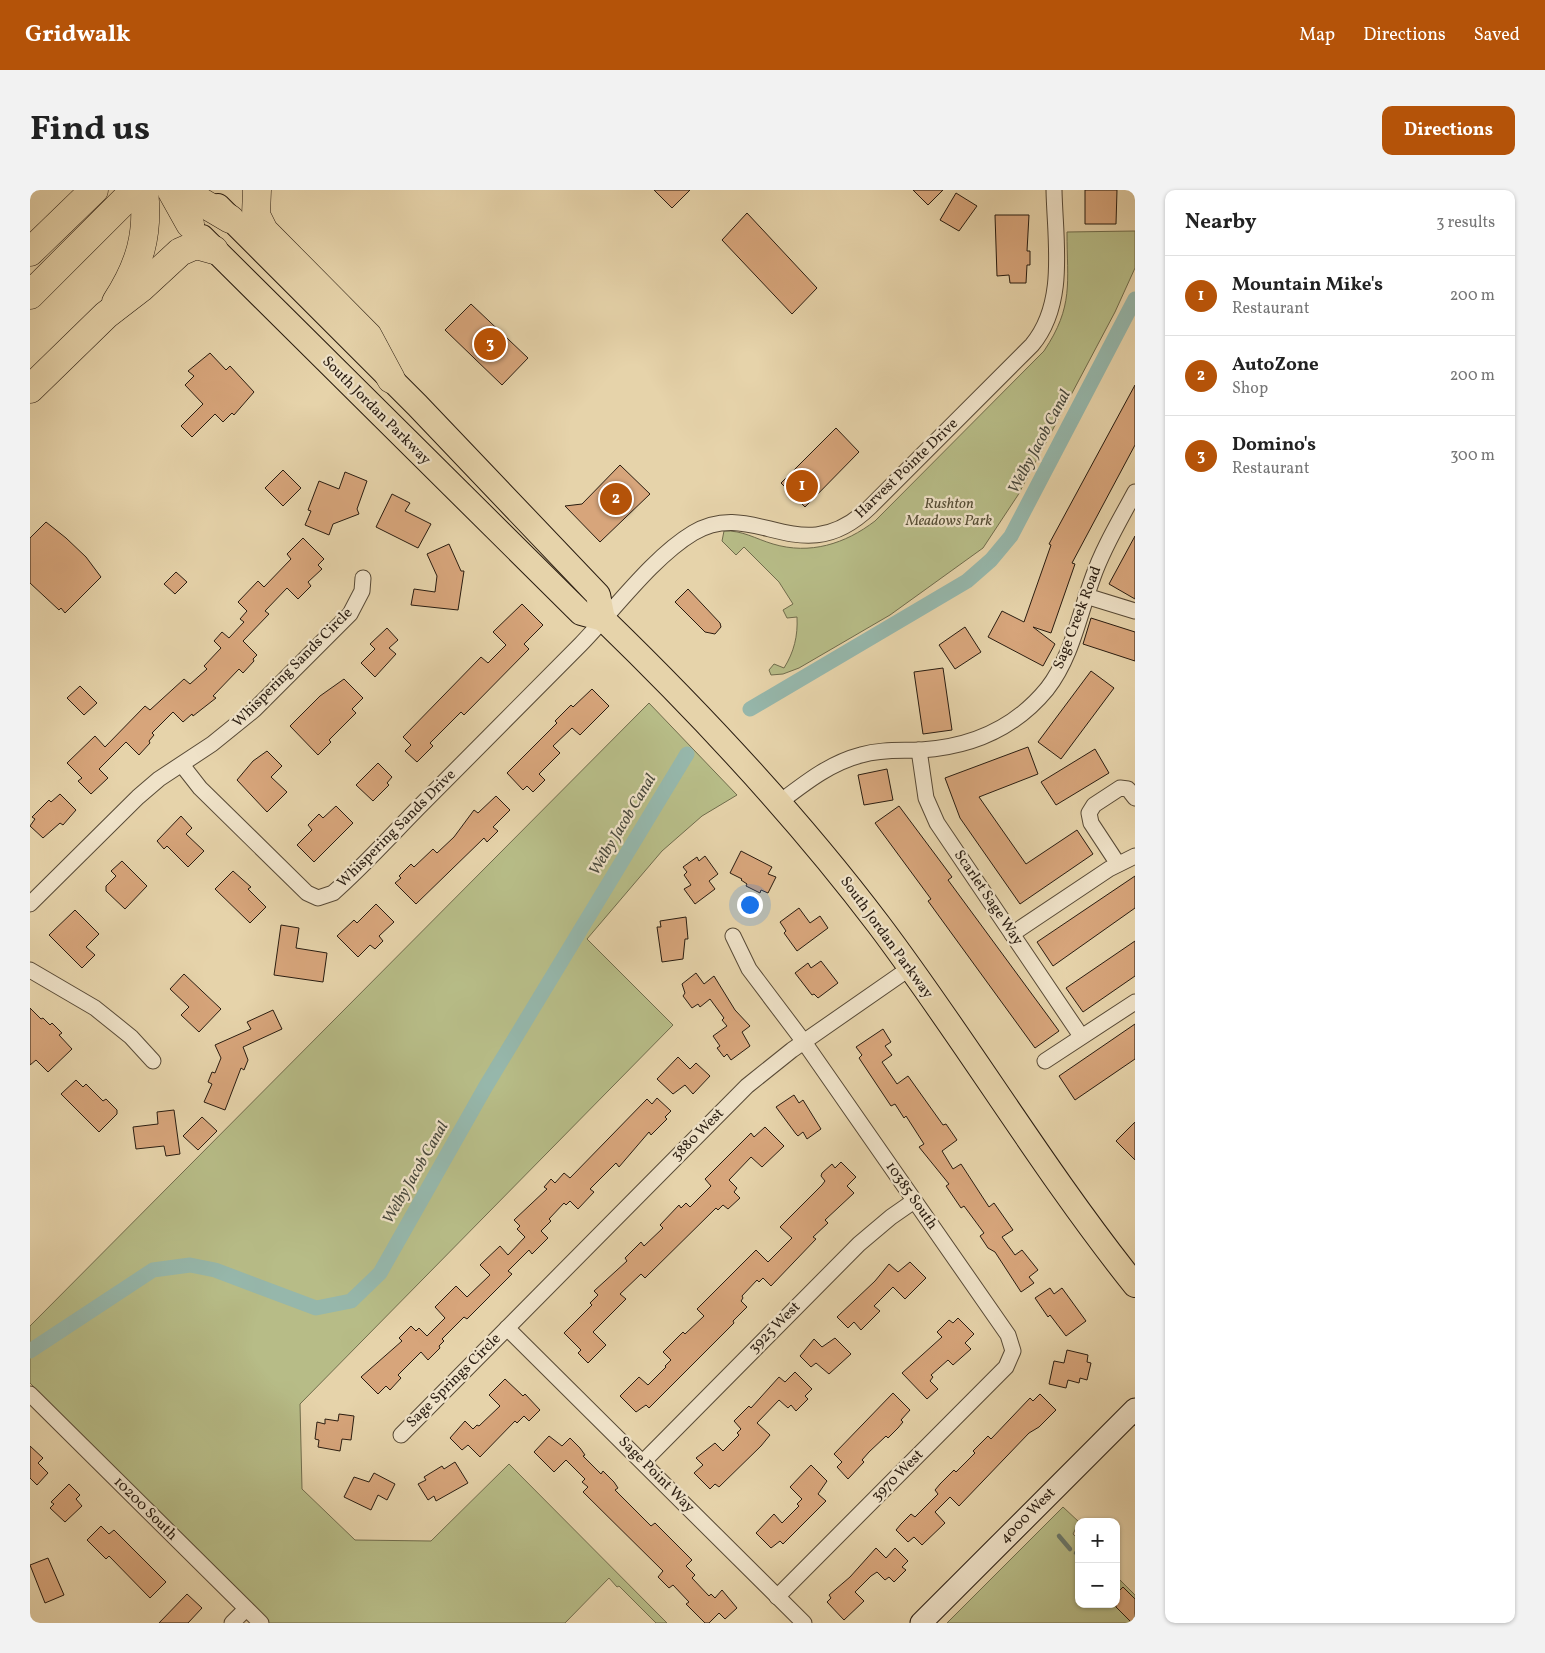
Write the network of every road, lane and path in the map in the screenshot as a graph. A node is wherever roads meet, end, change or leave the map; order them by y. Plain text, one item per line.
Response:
1 (94, 190) edge
2 (155, 190) edge
3 (170, 190) edge
4 (181, 190) edge
5 (202, 190) edge
6 (257, 190) edge
7 (1054, 190) edge
8 (135, 194) edge
9 (230, 218) junction
10 (190, 224) junction
11 (214, 250) junction
12 (30, 252) edge
13 (30, 295) edge
14 (106, 315) junction
15 (391, 379) junction
16 (30, 389) edge
17 (1135, 492) edge
18 (363, 578) dead end
19 (1086, 596) junction
20 (1135, 611) edge
21 (603, 619) junction
22 (919, 750) junction
23 (182, 765) junction
24 (1130, 793) edge
25 (780, 802) junction
26 (1135, 856) edge
27 (1118, 864) junction
28 (30, 904) edge
29 (1012, 934) junction
30 (733, 936) dead end
31 (910, 968) junction
32 (30, 970) edge
33 (1135, 1002) edge
34 (1081, 1036) junction
35 (804, 1042) junction
36 (153, 1061) dead end
37 (1045, 1061) dead end
38 (914, 1201) junction
39 (1135, 1285) edge
40 (507, 1328) junction
41 (1014, 1351) joint
42 (30, 1394) edge
43 (1135, 1409) edge
44 (401, 1435) dead end
45 (642, 1462) junction
46 (777, 1597) junction
47 (246, 1609) junction
48 (232, 1623) edge
49 (261, 1623) edge
50 (804, 1623) edge
51 (921, 1623) edge

1 - 12 highway
2 - 10 main road, South Jordan Parkway
3 - 10 highway
4 - 9 highway
5 - 9 main road, South Jordan Parkway
6 - 15 highway
7 - 21 street, Harvest Pointe Drive
8 - 13 highway
8 - 14 highway
9 - 15 main road, South Jordan Parkway
10 - 11 main road, South Jordan Parkway
11 - 14 highway
11 - 21 main road, South Jordan Parkway
14 - 16 highway
15 - 21 main road, South Jordan Parkway
17 - 19 street, Sage Creek Road
18 - 23 street, Whispering Sands Circle
19 - 20 street
19 - 22 street, Sage Creek Road
21 - 23 street, Whispering Sands Drive
21 - 25 main road, South Jordan Parkway
22 - 25 street, Sage Creek Road
22 - 29 street, Scarlet Sage Way
23 - 28 street
24 - 27 street
25 - 31 main road, South Jordan Parkway
26 - 27 street
27 - 29 street
29 - 34 street, Scarlet Sage Way
30 - 35 street, 10385 South
31 - 35 street, 3880 West
31 - 39 main road, South Jordan Parkway
32 - 36 street
33 - 34 street
34 - 37 street
35 - 38 street, 10385 South
35 - 40 street, 3880 West
38 - 41 street, 10385 South
38 - 45 street, 3925 West
40 - 44 street, Sage Springs Circle
40 - 45 street, Sage Point Way
41 - 46 street, 3970 West
42 - 47 street, 10200 South
43 - 51 main road, 4000 West
45 - 46 street, Sage Point Way
46 - 50 street, Sage Point Way
47 - 48 street
47 - 49 street, 10200 South

